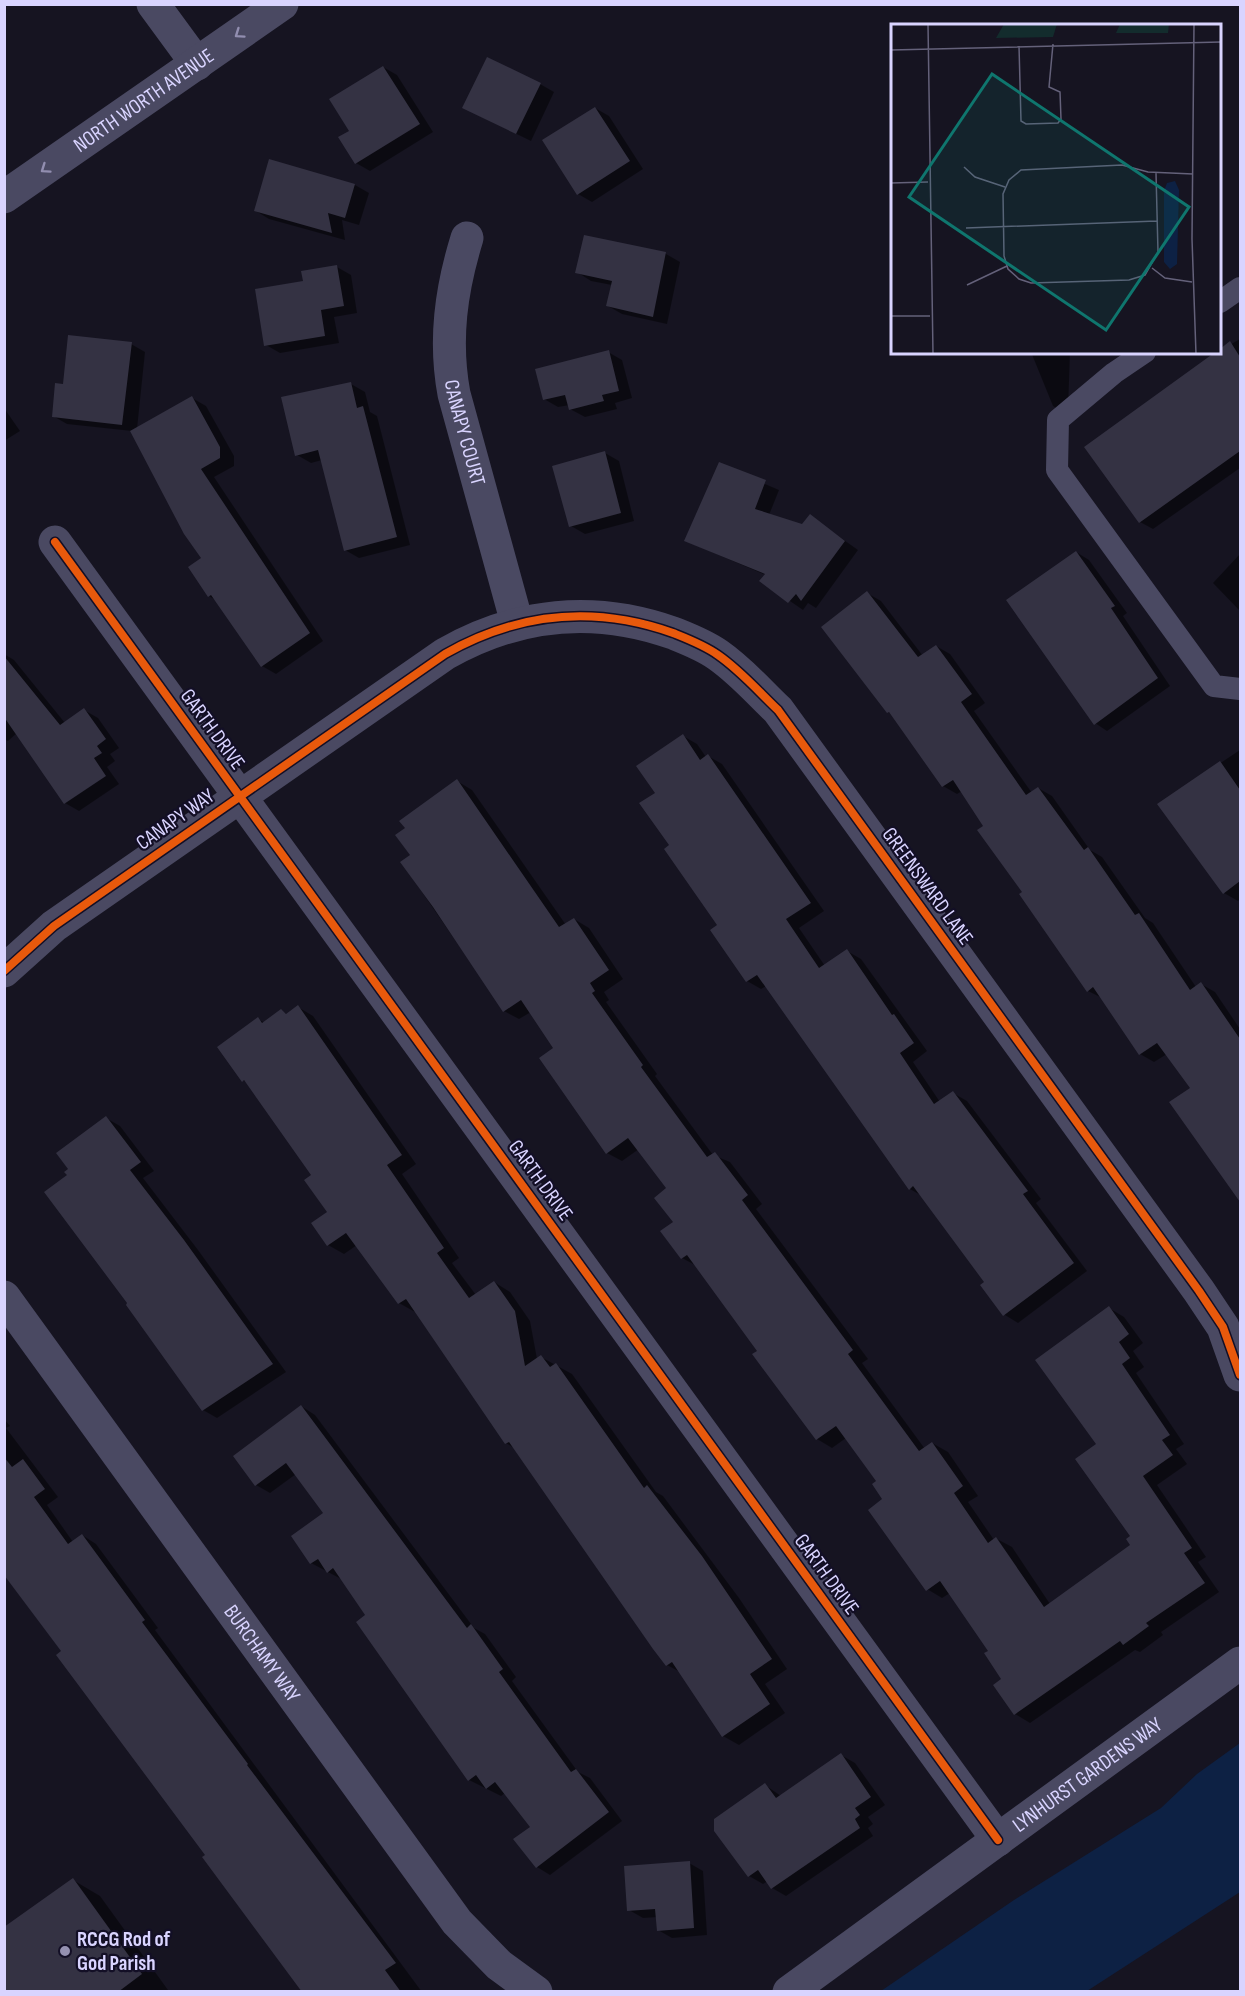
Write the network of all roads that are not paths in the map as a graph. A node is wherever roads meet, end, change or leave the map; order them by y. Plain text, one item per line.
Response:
1 (153, 4) edge
2 (282, 4) edge
3 (196, 64) junction
4 (4, 197) edge
5 (467, 238) dead end
6 (1240, 288) edge
7 (1221, 301) edge
8 (1142, 354) edge
9 (55, 542) dead end
10 (517, 623) junction
11 (462, 644) joint
12 (1240, 689) edge
13 (240, 796) junction
14 (4, 971) edge
15 (4, 1297) edge
16 (1240, 1375) edge
17 (1240, 1663) edge
18 (998, 1840) junction
19 (536, 1992) edge
20 (789, 1992) edge

1 - 3 street
2 -> 3 street, NORTH WORTH AVENUE
3 -> 4 street, NORTH WORTH AVENUE
5 - 10 street, CANAPY COURT
6 - 7 lane
8 - 12 lane
9 - 13 street, GARTH DRIVE
10 - 11 street, GREENSWARD LANE
10 - 16 street, GREENSWARD LANE
11 - 13 street, CANAPY WAY
13 - 14 street, CANAPY WAY
13 - 18 street, GARTH DRIVE
15 - 19 street, BURCHAMY WAY
17 - 18 street, LYNHURST GARDENS WAY
18 - 20 street, LYNHURST GARDENS WAY

